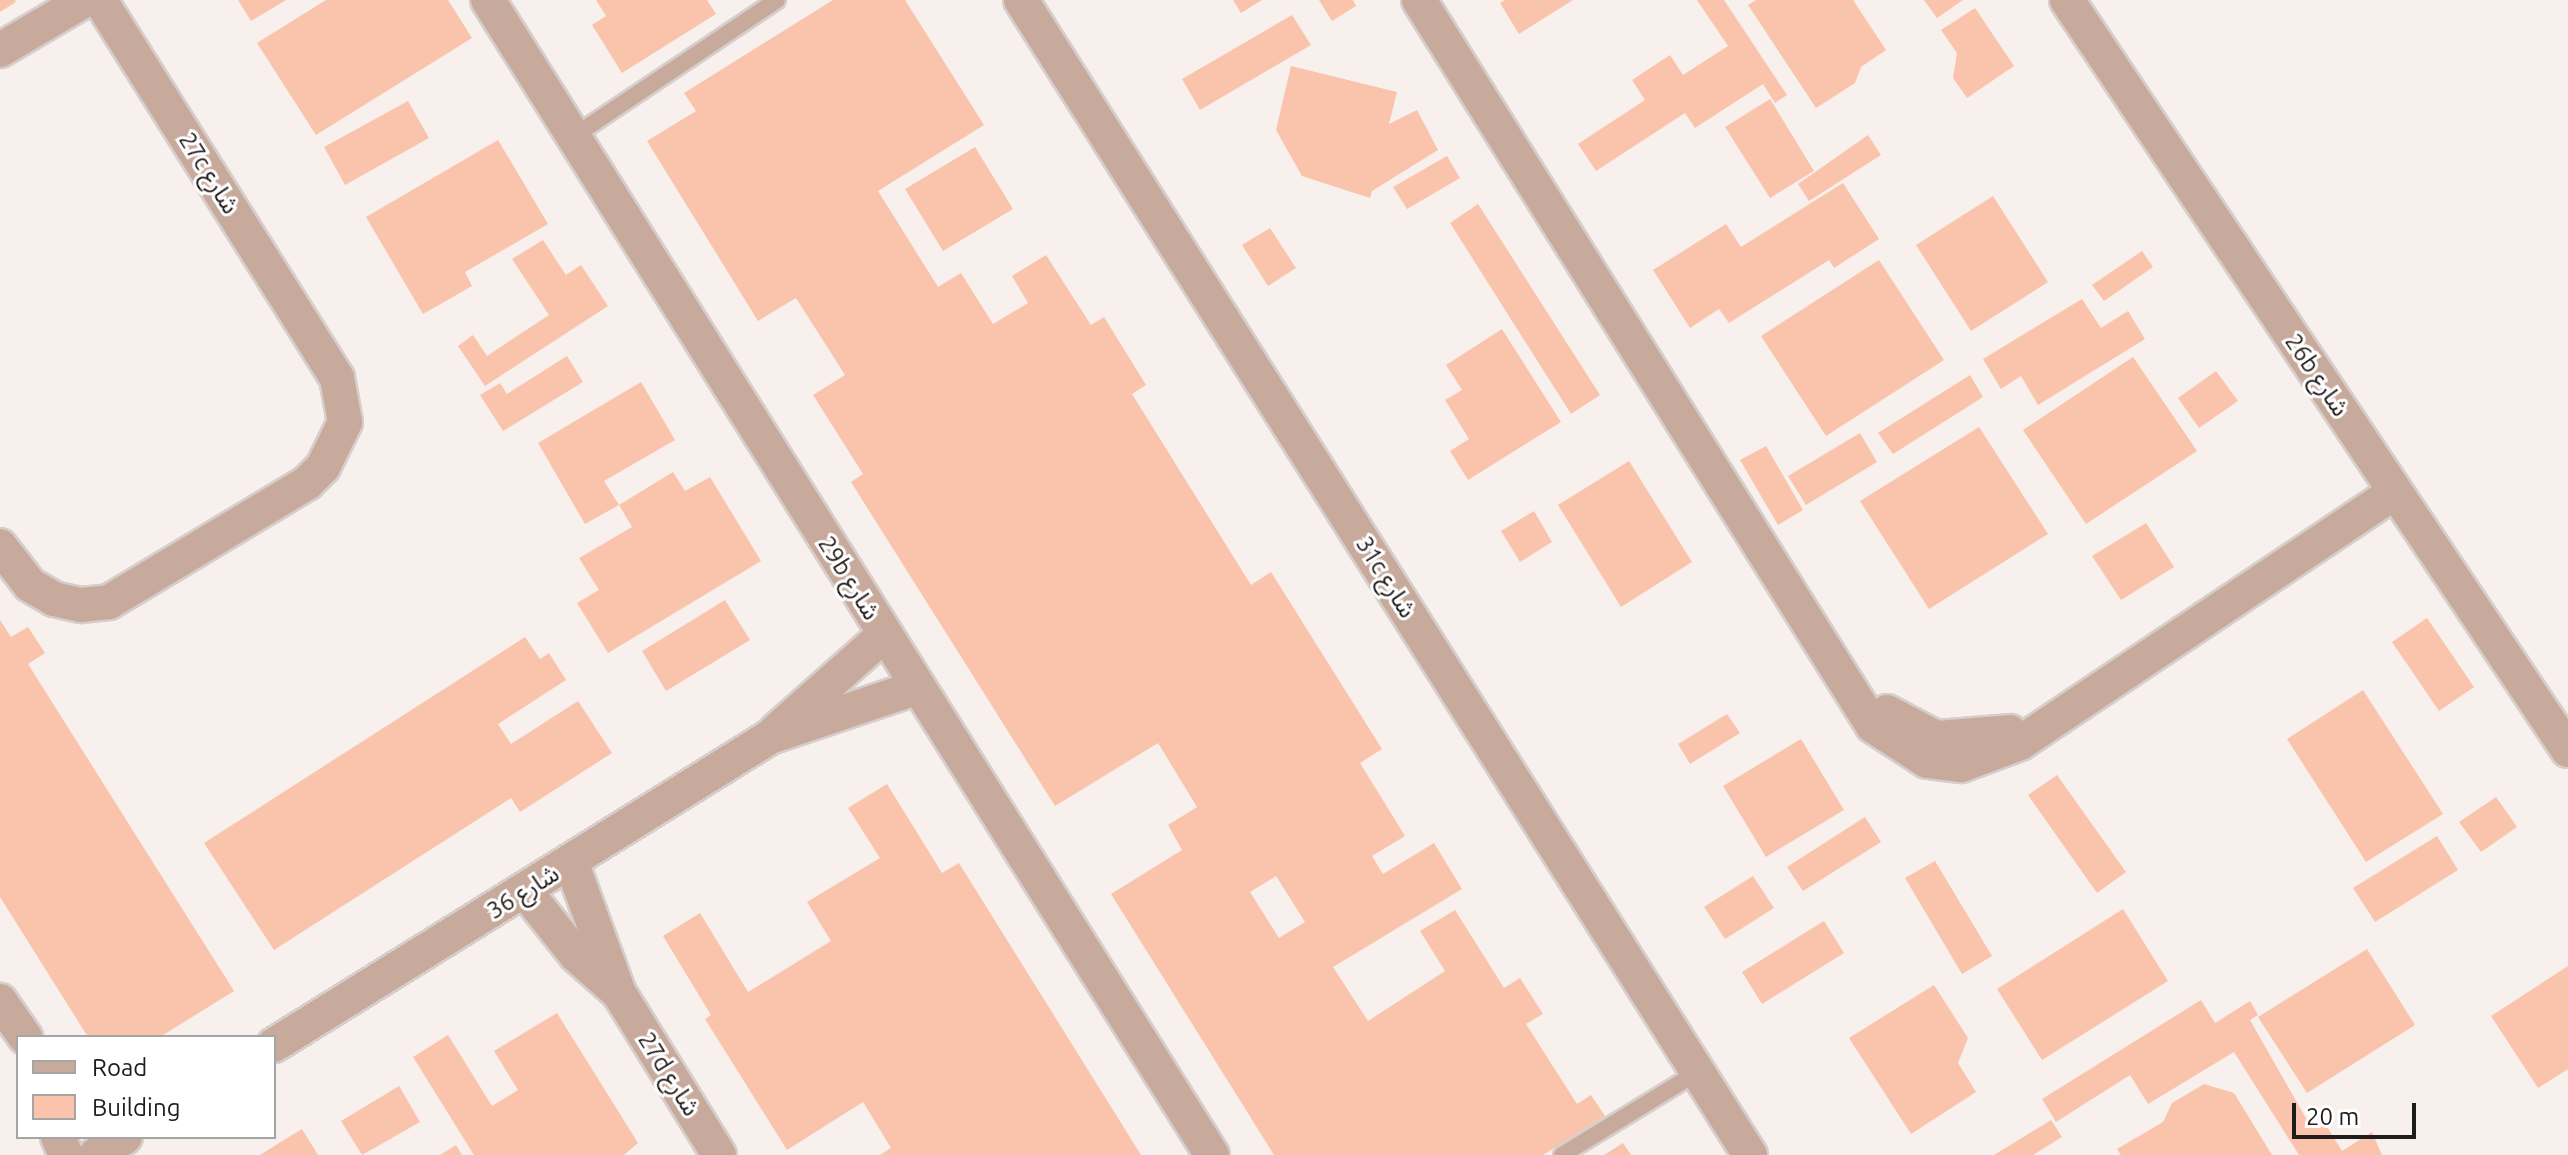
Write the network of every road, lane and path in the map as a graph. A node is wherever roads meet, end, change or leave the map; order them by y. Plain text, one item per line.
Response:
1 (85, 0) edge
2 (100, 0) edge
3 (488, 0) edge
4 (777, 0) edge
5 (1021, 0) edge
6 (1419, 0) edge
7 (2067, 0) edge
8 (0, 50) edge
9 (574, 136) junction
10 (2395, 492) junction
11 (4, 553) edge
12 (884, 635) junction
13 (916, 688) junction
14 (770, 737) junction
15 (2568, 750) edge
16 (571, 862) junction
17 (525, 891) junction
18 (619, 993) junction
19 (0, 1001) edge
20 (22, 1035) edge
21 (276, 1044) edge
22 (1698, 1072) junction
23 (719, 1155) edge
24 (1212, 1155) edge
25 (1562, 1155) edge
26 (1750, 1155) edge

1 - 8 street
2 - 11 street, 27c شارع
3 - 9 street, 29b شارع
4 - 9 lane
5 - 22 street, 31c شارع
6 - 10 street
7 - 10 street, 26b شارع
9 - 12 street, 29b شارع
10 - 15 street, 26b شارع
12 - 13 street, 29b شارع
12 - 14 street, شارع 36
13 - 14 street, شارع 36
13 - 24 street, 29b شارع
14 - 16 street, شارع 36
16 - 17 street, شارع 36
16 - 18 street, 27d شارع
17 - 18 street, 27d شارع
17 - 21 street, شارع 36
18 - 23 street, 27d شارع
19 - 20 street
22 - 25 lane
22 - 26 street, 31c شارع

